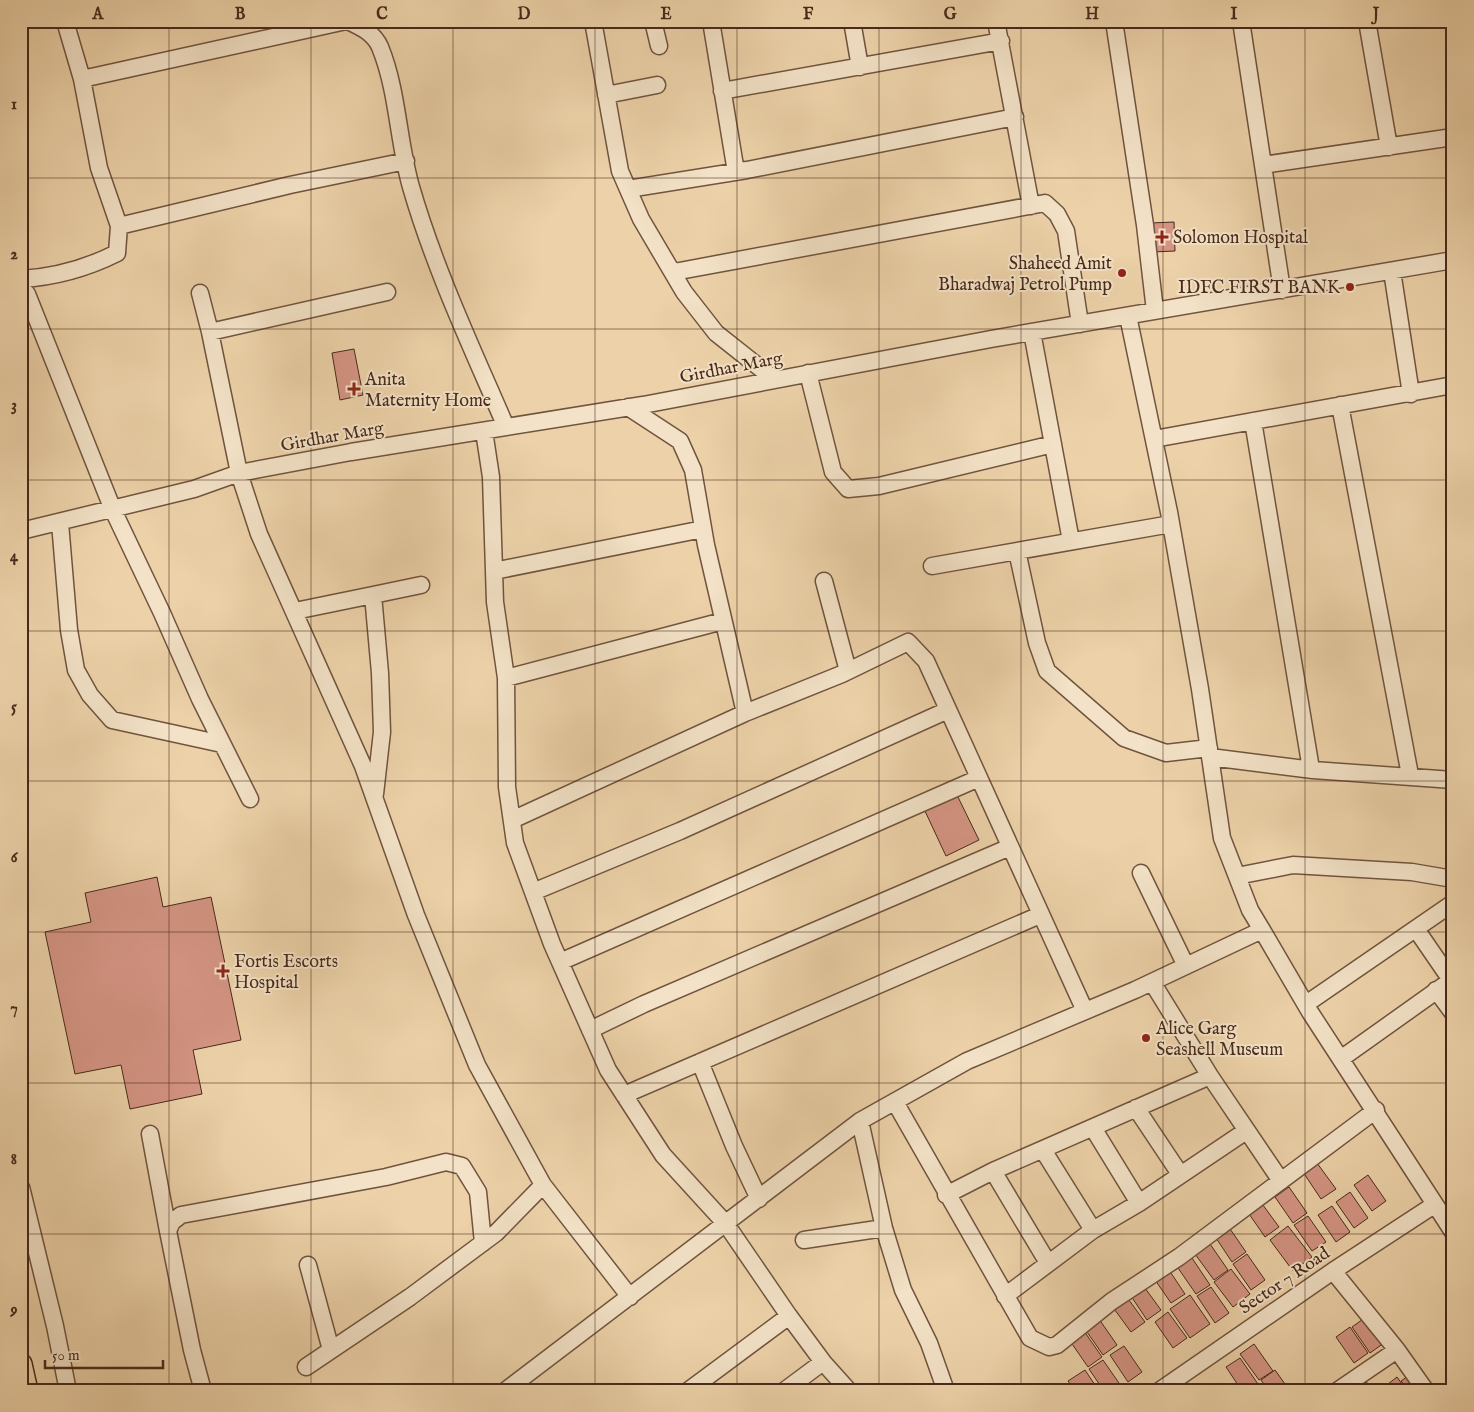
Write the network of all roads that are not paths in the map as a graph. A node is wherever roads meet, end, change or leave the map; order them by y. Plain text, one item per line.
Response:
1 (347, 21) edge
2 (593, 21) edge
3 (711, 21) edge
4 (852, 21) edge
5 (996, 21) edge
6 (1114, 21) edge
7 (1241, 21) edge
8 (1367, 21) edge
9 (656, 22) edge
10 (67, 28) dead end
11 (1001, 41) junction
12 (659, 46) dead end
13 (860, 67) junction
14 (82, 79) junction
15 (657, 86) dead end
16 (722, 91) junction
17 (606, 95) junction
18 (1015, 117) junction
19 (1453, 137) edge
20 (1389, 147) junction
21 (406, 161) junction
22 (1263, 165) junction
23 (736, 172) junction
24 (628, 189) junction
25 (1031, 206) junction
26 (119, 226) junction
27 (1453, 260) edge
28 (1392, 271) junction
29 (674, 272) junction
30 (21, 279) edge
31 (21, 289) edge
32 (1282, 290) junction
33 (388, 292) dead end
34 (200, 293) dead end
35 (1155, 311) junction
36 (1128, 316) junction
37 (1080, 324) junction
38 (210, 332) junction
39 (1032, 332) junction
40 (808, 373) junction
41 (774, 379) junction
42 (1453, 385) edge
43 (1412, 394) junction
44 (1340, 405) junction
45 (635, 406) junction
46 (1253, 421) junction
47 (506, 428) junction
48 (484, 431) junction
49 (1154, 439) junction
50 (1053, 444) junction
51 (239, 473) junction
52 (113, 510) junction
53 (60, 522) junction
54 (1171, 524) junction
55 (703, 529) junction
56 (21, 531) edge
57 (1071, 541) junction
58 (1017, 551) junction
59 (932, 566) dead end
60 (494, 572) junction
61 (824, 581) dead end
62 (421, 585) dead end
63 (373, 595) junction
64 (295, 611) junction
65 (723, 621) junction
66 (848, 671) junction
67 (506, 678) junction
68 (948, 710) junction
69 (746, 713) junction
70 (222, 744) junction
71 (1210, 753) junction
72 (1311, 769) junction
73 (1410, 775) junction
74 (979, 778) junction
75 (1453, 780) edge
76 (250, 799) dead end
77 (375, 799) junction
78 (512, 820) junction
79 (1010, 847) junction
80 (1141, 872) dead end
81 (1237, 876) junction
82 (1453, 879) edge
83 (533, 892) junction
84 (1453, 903) edge
85 (1040, 915) junction
86 (1416, 929) junction
87 (1262, 930) junction
88 (560, 962) junction
89 (1186, 966) junction
90 (1452, 979) edge
91 (1152, 982) junction
92 (1436, 990) junction
93 (1306, 1004) junction
94 (1085, 1011) junction
95 (1453, 1013) edge
96 (590, 1030) junction
97 (1342, 1058) junction
98 (700, 1062) junction
99 (1210, 1076) junction
100 (624, 1095) junction
101 (895, 1102) junction
102 (1136, 1108) junction
103 (1376, 1110) junction
104 (860, 1121) junction
105 (1093, 1128) junction
106 (1246, 1131) junction
107 (150, 1134) dead end
108 (1043, 1150) junction
109 (993, 1171) junction
110 (1180, 1174) junction
111 (1281, 1181) junction
112 (543, 1185) junction
113 (21, 1187) edge
114 (946, 1195) junction
115 (759, 1199) junction
116 (1139, 1202) junction
117 (1434, 1205) junction
118 (726, 1224) junction
119 (884, 1228) junction
120 (1093, 1230) junction
121 (168, 1231) junction
122 (1453, 1232) edge
123 (804, 1240) dead end
124 (483, 1244) junction
125 (1048, 1263) junction
126 (308, 1265) dead end
127 (1333, 1271) junction
128 (1005, 1296) junction
129 (630, 1297) junction
130 (789, 1316) junction
131 (331, 1350) junction
132 (1397, 1350) junction
133 (823, 1362) junction
134 (21, 1364) edge
135 (306, 1367) dead end
136 (511, 1389) edge
137 (27, 1391) edge
138 (68, 1391) edge
139 (203, 1391) edge
140 (688, 1391) edge
141 (784, 1391) edge
142 (849, 1391) edge
143 (946, 1391) edge
144 (1159, 1391) edge
145 (1337, 1391) edge
146 (1426, 1391) edge

1 - 14 street
1 - 21 street
2 - 17 street
3 - 16 street
4 - 13 street
5 - 11 street
6 - 35 street
7 - 22 street
8 - 20 street
9 - 12 street
10 - 14 street
11 - 13 street
11 - 18 street
13 - 16 street
14 - 26 street
15 - 17 street
16 - 23 street
17 - 24 street
18 - 23 street
18 - 25 street
19 - 20 street
20 - 22 street
21 - 26 street
21 - 47 street
22 - 32 street
23 - 24 street
24 - 29 street
25 - 29 street
25 - 37 street
26 - 30 street
27 - 28 street, Girdhar Marg
28 - 32 street, Girdhar Marg
28 - 43 street
29 - 41 street
31 - 52 street
32 - 35 street, Girdhar Marg
33 - 38 street
34 - 38 street
35 - 36 street, Girdhar Marg
36 - 37 street, Girdhar Marg
36 - 49 street
37 - 39 street, Girdhar Marg
38 - 51 street
39 - 40 street, Girdhar Marg
39 - 50 street
40 - 41 street, Girdhar Marg
40 - 50 street
41 - 45 street, Girdhar Marg
42 - 43 street
43 - 44 street
44 - 46 street
44 - 73 street
45 - 47 street, Girdhar Marg
45 - 55 street
46 - 49 street
46 - 72 street
47 - 48 street, Girdhar Marg
48 - 51 street, Girdhar Marg
48 - 60 street
49 - 54 street
50 - 57 street
51 - 52 street, Girdhar Marg
51 - 64 street
52 - 53 street, Girdhar Marg
52 - 70 street
53 - 56 street, Girdhar Marg
53 - 70 street
54 - 57 street
54 - 71 street
55 - 60 street
55 - 65 street
57 - 58 street
58 - 59 street
58 - 71 street
60 - 67 street
61 - 66 street
62 - 63 street
63 - 64 street
63 - 77 street
64 - 77 street
65 - 67 street
65 - 69 street
66 - 68 street
66 - 69 street
67 - 78 street
68 - 74 street
68 - 83 street
69 - 78 street
70 - 76 street
71 - 72 street
71 - 81 street
72 - 73 street
73 - 75 street
74 - 79 street
74 - 88 street
77 - 112 street
78 - 83 street
79 - 85 street
79 - 96 street
80 - 89 street
81 - 82 street
81 - 87 street
83 - 88 street
84 - 86 street
85 - 94 street
85 - 98 street
86 - 90 street
86 - 93 street
87 - 89 street
87 - 93 street
88 - 96 street
89 - 91 street
90 - 92 street
91 - 94 street
91 - 99 street
92 - 95 street
92 - 97 street
93 - 97 street
94 - 101 street
96 - 100 street
97 - 103 street
98 - 100 street
98 - 115 street
99 - 102 street
99 - 106 street
100 - 118 street
101 - 104 street
101 - 114 street
102 - 105 street
102 - 110 street
103 - 111 street
103 - 117 street
104 - 115 street
104 - 119 street
105 - 108 street
105 - 116 street
106 - 110 street
106 - 111 street
107 - 121 street
108 - 109 street
108 - 120 street
109 - 114 street
109 - 125 street
110 - 116 street
111 - 128 street
112 - 124 street
112 - 129 street
113 - 138 street
114 - 128 street
115 - 118 street
116 - 120 street
117 - 122 street
117 - 127 street, Sector 7 Road
118 - 129 street
118 - 130 street
119 - 123 street
119 - 143 street
120 - 125 street
121 - 124 street
121 - 139 street
124 - 131 street
125 - 128 street
126 - 131 street
127 - 132 street
127 - 144 street, Sector 7 Road
129 - 136 street
130 - 133 street
130 - 140 street
131 - 135 street
132 - 145 street
132 - 146 street
133 - 141 street
133 - 142 street
134 - 137 main road

